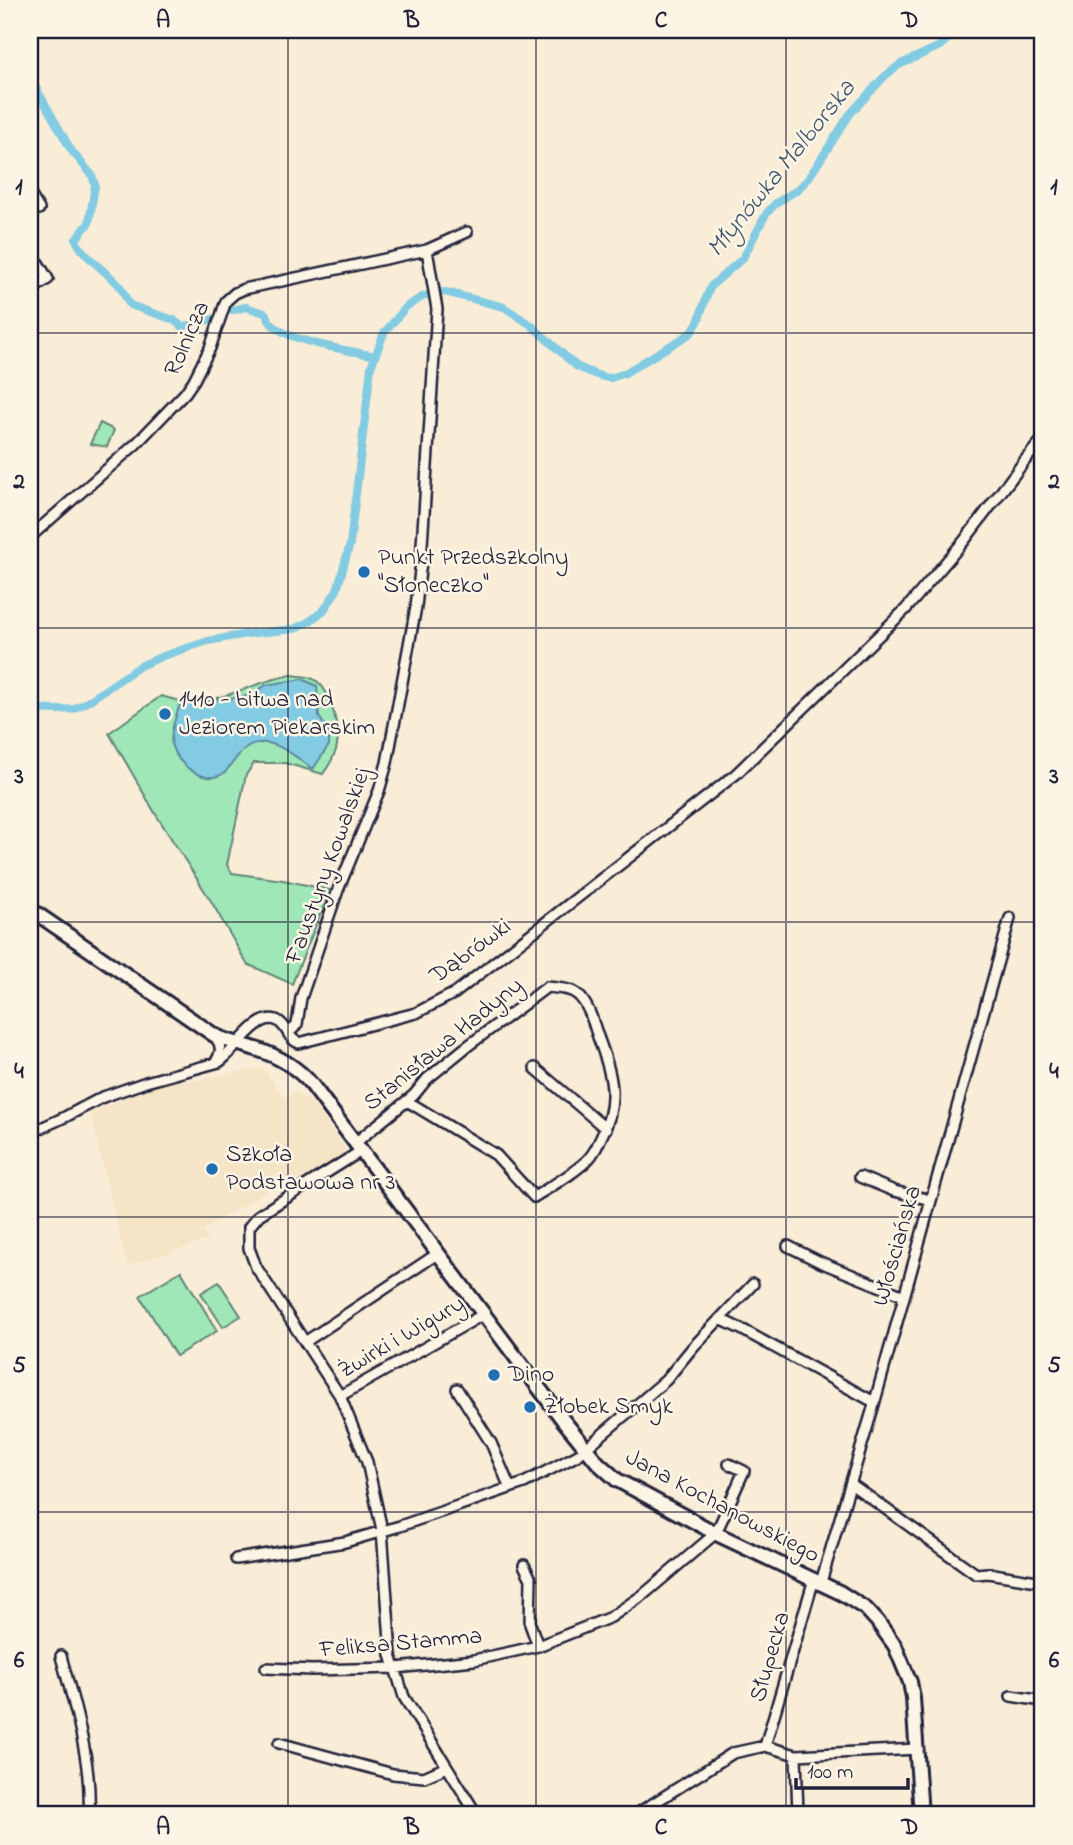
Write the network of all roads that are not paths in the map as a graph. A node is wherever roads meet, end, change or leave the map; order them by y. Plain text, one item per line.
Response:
1 (30, 194) edge
2 (39, 209) dead end
3 (467, 232) dead end
4 (30, 250) edge
5 (427, 250) junction
6 (30, 292) edge
7 (1043, 439) edge
8 (30, 537) edge
9 (30, 909) edge
10 (1010, 918) dead end
11 (256, 1026) junction
12 (209, 1032) junction
13 (288, 1032) junction
14 (237, 1044) junction
15 (259, 1050) junction
16 (215, 1063) junction
17 (535, 1068) dead end
18 (407, 1101) junction
19 (606, 1129) junction
20 (30, 1133) edge
21 (358, 1147) junction
22 (860, 1177) dead end
23 (931, 1200) junction
24 (788, 1246) dead end
25 (437, 1254) junction
26 (753, 1284) dead end
27 (904, 1296) junction
28 (484, 1314) junction
29 (720, 1320) junction
30 (304, 1342) junction
31 (457, 1390) dead end
32 (340, 1396) junction
33 (874, 1402) junction
34 (586, 1449) junction
35 (729, 1464) dead end
36 (851, 1484) junction
37 (510, 1488) junction
38 (382, 1530) junction
39 (716, 1533) junction
40 (236, 1559) dead end
41 (524, 1565) dead end
42 (817, 1581) junction
43 (1043, 1582) edge
44 (538, 1646) junction
45 (61, 1656) dead end
46 (266, 1668) dead end
47 (396, 1668) junction
48 (1011, 1696) dead end
49 (1043, 1701) edge
50 (279, 1743) dead end
51 (765, 1746) junction
52 (918, 1749) junction
53 (796, 1755) junction
54 (447, 1767) junction
55 (89, 1815) edge
56 (477, 1815) edge
57 (635, 1815) edge
58 (798, 1815) edge
59 (921, 1815) edge

1 - 2 street
3 - 5 street, Rolnicza
4 - 6 street
5 - 8 street, Rolnicza
5 - 13 street, Faustyny Kowalskiej
7 - 13 street, Dąbrówki
9 - 12 street
10 - 23 street, Włościańska
11 - 13 street
11 - 14 street
11 - 15 street
12 - 14 street, Jana Kochanowskiego
12 - 16 street
14 - 15 street, Jana Kochanowskiego
14 - 16 street
15 - 21 street, Jana Kochanowskiego
16 - 20 street
17 - 19 street
18 - 19 street
18 - 19 street, Stanisława Hadyny
18 - 21 street, Stanisława Hadyny
21 - 25 street, Jana Kochanowskiego
21 - 30 street, Stanisława Hadyny
22 - 23 street
23 - 27 street, Włościańska
24 - 27 street
25 - 28 street, Jana Kochanowskiego
25 - 30 street
26 - 29 street
27 - 33 street, Włościańska
28 - 32 street, Żwirki i Wigury
28 - 34 street, Jana Kochanowskiego
29 - 33 street
29 - 34 street
30 - 32 street, Stanisława Hadyny
31 - 37 street
32 - 38 street, Stanisława Hadyny
33 - 36 street, Włościańska
34 - 37 street
34 - 39 street, Jana Kochanowskiego
35 - 39 street, Feliksa Stamma
36 - 42 street, Włościańska
36 - 43 street
37 - 38 street
38 - 40 street
38 - 47 street, Stanisława Hadyny
39 - 42 street, Jana Kochanowskiego
39 - 44 street, Feliksa Stamma
41 - 44 street
42 - 51 street, Słupecka
42 - 52 street, Jana Kochanowskiego
44 - 47 street, Feliksa Stamma
45 - 55 street
46 - 47 street, Feliksa Stamma
47 - 54 street, Stanisława Hadyny
48 - 49 street
50 - 54 street
51 - 53 street
51 - 57 street
52 - 53 street
52 - 59 street, Jana Kochanowskiego
53 - 58 street
54 - 56 street, Stanisława Hadyny

